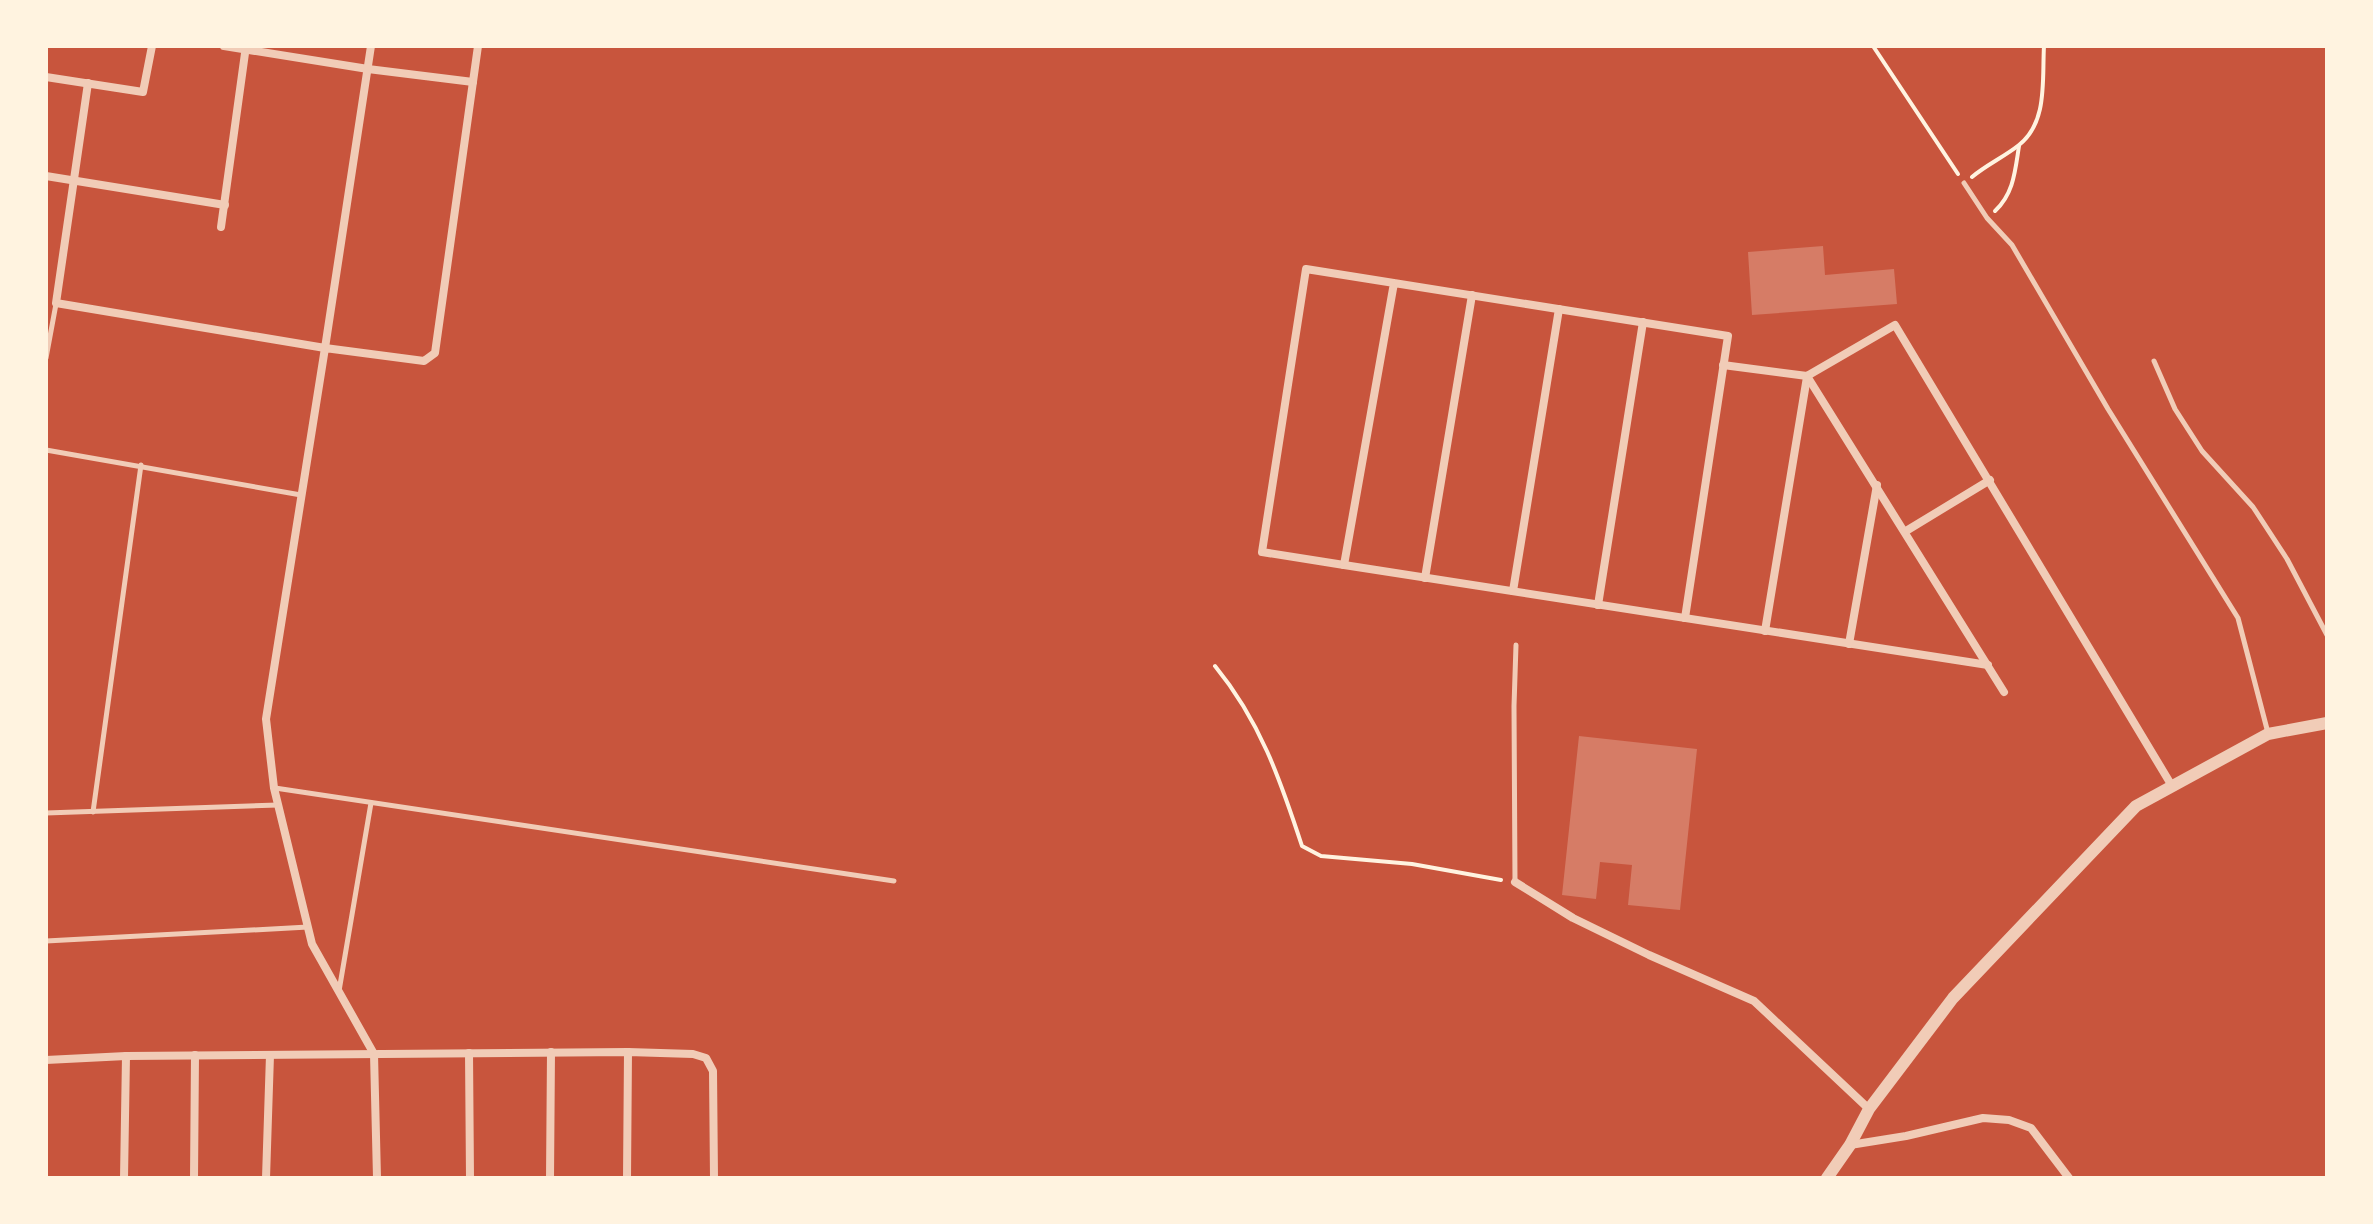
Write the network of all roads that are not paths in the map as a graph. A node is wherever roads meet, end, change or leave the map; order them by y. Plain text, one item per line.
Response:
1 (152, 46) edge
2 (224, 46) edge
3 (371, 46) edge
4 (478, 46) edge
5 (246, 48) edge
6 (368, 69) junction
7 (46, 77) edge
8 (473, 82) junction
9 (88, 83) junction
10 (46, 176) edge
11 (74, 181) junction
12 (1964, 183) road end
13 (225, 205) junction
14 (221, 227) dead end
15 (1394, 283) junction
16 (1472, 295) junction
17 (56, 303) junction
18 (1559, 309) junction
19 (1643, 322) junction
20 (325, 348) junction
21 (46, 358) edge
22 (2154, 361) dead end
23 (1723, 365) junction
24 (1807, 376) junction
25 (46, 450) edge
26 (141, 465) junction
27 (1990, 480) junction
28 (1877, 485) junction
29 (302, 495) junction
30 (1906, 531) junction
31 (1344, 565) junction
32 (1425, 578) junction
33 (1513, 591) junction
34 (1598, 605) junction
35 (1685, 618) junction
36 (1765, 631) junction
37 (2327, 635) edge
38 (1849, 644) junction
39 (1516, 645) dead end
40 (1988, 665) junction
41 (2004, 692) dead end
42 (2327, 723) edge
43 (2268, 734) junction
44 (2172, 786) junction
45 (274, 788) junction
46 (371, 803) junction
47 (278, 805) junction
48 (93, 812) junction
49 (46, 813) edge
50 (894, 881) dead end
51 (1515, 882) joint
52 (308, 927) junction
53 (46, 941) edge
54 (339, 992) junction
55 (551, 1052) junction
56 (628, 1052) junction
57 (469, 1053) junction
58 (374, 1054) junction
59 (195, 1055) junction
60 (270, 1055) junction
61 (126, 1056) junction
62 (46, 1060) edge
63 (1869, 1109) junction
64 (1850, 1145) junction
65 (124, 1178) edge
66 (194, 1178) edge
67 (266, 1178) edge
68 (377, 1178) edge
69 (470, 1178) edge
70 (550, 1178) edge
71 (627, 1178) edge
72 (714, 1178) edge
73 (1827, 1178) edge
74 (2069, 1178) edge

1 - 9 street
2 - 5 street
3 - 6 street
4 - 8 street
5 - 6 street
5 - 13 street
6 - 8 street
6 - 20 street
7 - 9 street
8 - 20 street
9 - 11 street
10 - 11 street
11 - 13 street
11 - 17 street
12 - 43 lane
13 - 14 street
15 - 16 street
15 - 31 street
15 - 31 street
16 - 18 street
16 - 32 street
17 - 20 street
17 - 21 lane
18 - 19 street
18 - 33 street
19 - 23 street
19 - 34 street
20 - 29 street
22 - 37 lane
23 - 24 street
23 - 35 street
24 - 27 street
24 - 28 street
24 - 36 street
25 - 26 lane
26 - 29 lane
26 - 48 lane
27 - 30 street
27 - 44 street
28 - 30 street
28 - 38 street
29 - 45 street
30 - 40 street
31 - 32 street
32 - 33 street
33 - 34 street
34 - 35 street
35 - 36 street
36 - 38 street
38 - 40 street
39 - 51 lane
40 - 41 street
42 - 43 street
43 - 44 street
44 - 63 street
45 - 46 lane
45 - 47 street
46 - 50 lane
46 - 54 lane
47 - 48 lane
47 - 52 street
48 - 49 lane
51 - 63 street
52 - 53 lane
52 - 54 street
54 - 58 street
55 - 56 street
55 - 57 street
55 - 70 street
56 - 71 street
56 - 72 street
57 - 58 street
57 - 69 street
58 - 60 street
58 - 68 street
59 - 60 street
59 - 61 street
59 - 66 street
60 - 67 street
61 - 62 street
61 - 65 street
63 - 64 street
64 - 73 street
64 - 74 street

